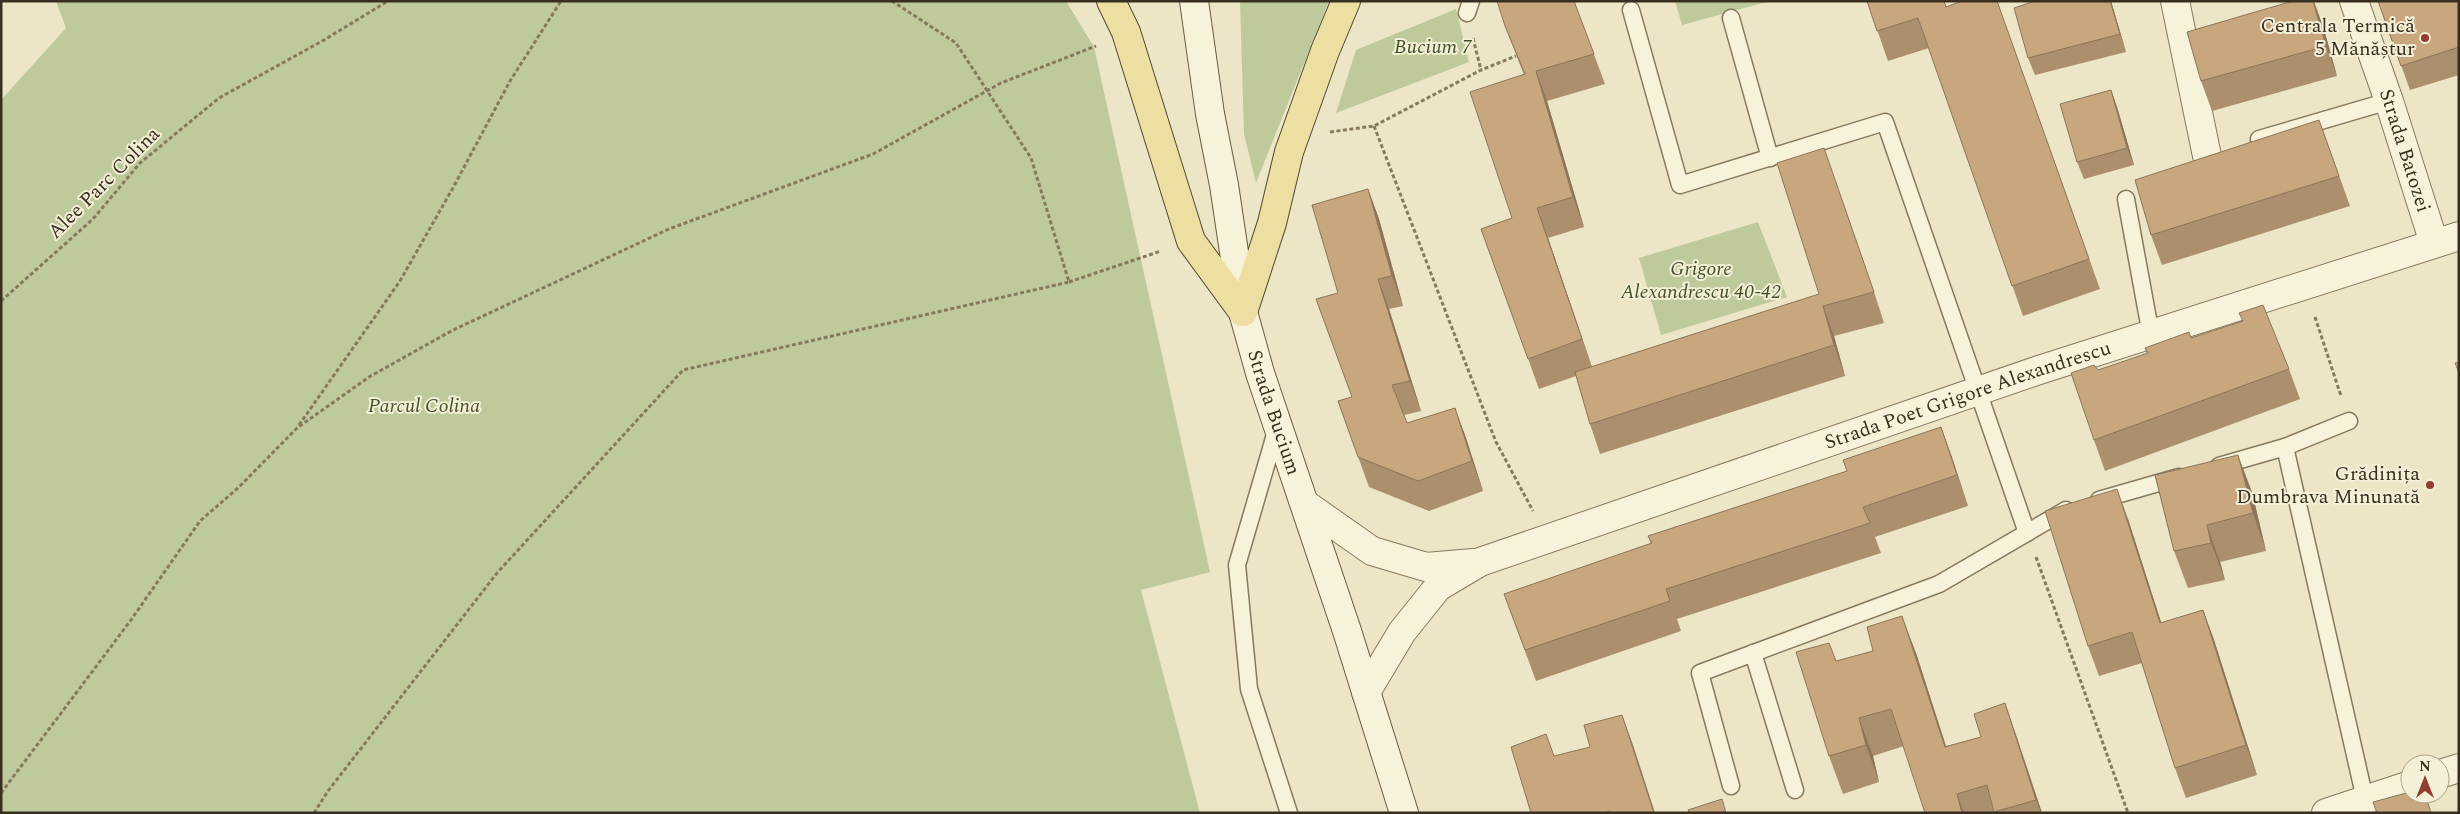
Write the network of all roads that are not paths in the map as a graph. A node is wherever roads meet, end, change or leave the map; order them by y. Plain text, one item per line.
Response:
1 (1111, 1) edge
2 (1194, 1) edge
3 (1346, 1) edge
4 (2175, 1) edge
5 (2354, 1) edge
6 (1631, 10) dead end
7 (1731, 18) dead end
8 (2389, 101) junction
9 (2260, 138) edge
10 (2207, 156) edge
11 (1770, 158) junction
12 (2126, 199) dead end
13 (2446, 240) edge
14 (1243, 312) junction
15 (2151, 335) junction
16 (1977, 392) junction
17 (2349, 421) road end
18 (1278, 424) junction
19 (2285, 446) junction
20 (1305, 504) junction
21 (2027, 533) junction
22 (1480, 562) junction
23 (1753, 654) junction
24 (1366, 692) junction
25 (1731, 786) dead end
26 (1795, 790) dead end
27 (2400, 790) edge
28 (2366, 806) edge
29 (1289, 813) edge
30 (1404, 813) edge
31 (2326, 813) edge

1 - 14 main road
2 - 14 street, Strada Bucium
3 - 14 main road
4 - 10 street
5 - 8 street, Strada Batozei
6 - 11 lane
7 - 11 lane
8 - 9 lane
8 - 13 street, Strada Batozei
11 - 16 lane
12 - 15 lane
13 - 15 street, Strada Poet Grigore Alexandrescu
14 - 18 street, Strada Bucium
15 - 16 street, Strada Poet Grigore Alexandrescu
16 - 21 lane
16 - 22 street, Strada Poet Grigore Alexandrescu
17 - 19 lane
18 - 20 street, Strada Bucium
18 - 29 lane
19 - 21 lane
19 - 28 lane
20 - 22 street
20 - 24 street, Strada Bucium
21 - 23 lane
22 - 24 street
23 - 25 lane
23 - 26 lane
24 - 30 street, Strada Bucium
27 - 28 street
28 - 31 street

